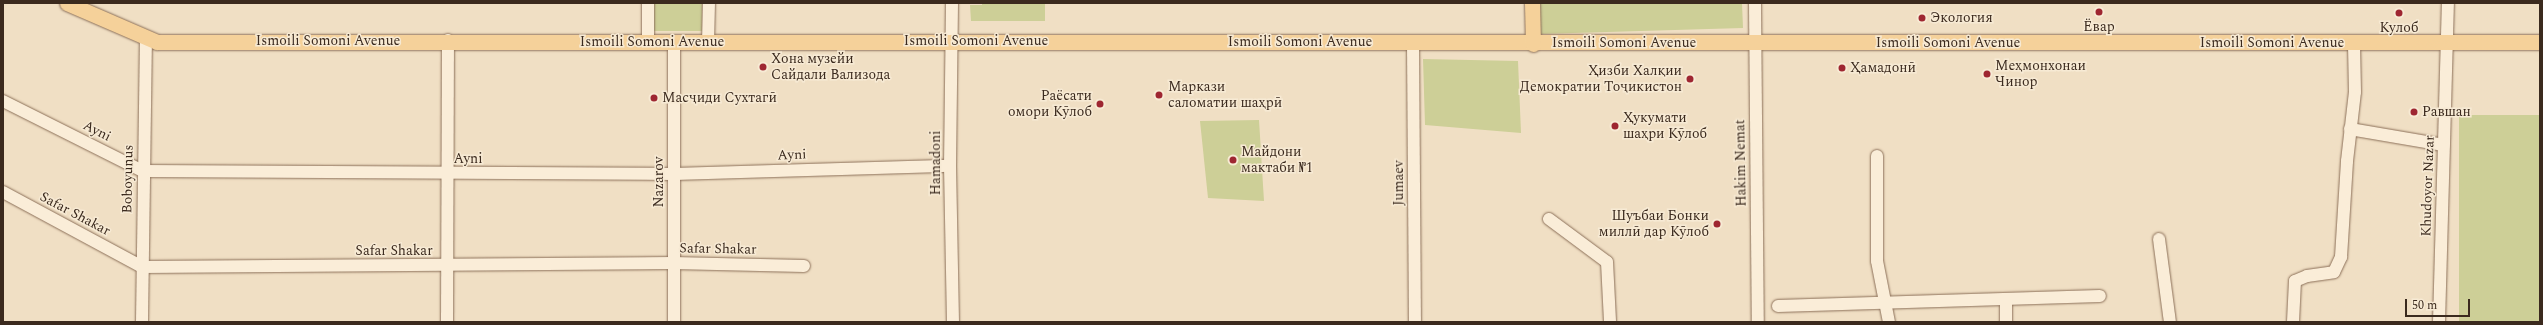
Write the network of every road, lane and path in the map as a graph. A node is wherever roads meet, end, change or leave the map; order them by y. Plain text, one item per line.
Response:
1 (67, 3) edge
2 (648, 3) edge
3 (709, 3) edge
4 (952, 3) edge
5 (1532, 3) edge
6 (1755, 3) edge
7 (2448, 3) edge
8 (146, 37) junction
9 (448, 40) junction
10 (953, 40) junction
11 (2540, 42) edge
12 (648, 43) junction
13 (674, 43) junction
14 (708, 43) junction
15 (1413, 43) junction
16 (1755, 43) junction
17 (2354, 43) junction
18 (2448, 43) junction
19 (1533, 44) junction
20 (3, 101) edge
21 (2350, 129) junction
22 (2444, 145) junction
23 (1878, 156) dead end
24 (950, 166) junction
25 (143, 171) junction
26 (446, 174) junction
27 (674, 174) junction
28 (3, 192) edge
29 (1549, 219) dead end
30 (2159, 238) dead end
31 (673, 264) junction
32 (445, 265) junction
33 (804, 266) dead end
34 (142, 267) junction
35 (2100, 296) dead end
36 (2006, 301) junction
37 (1887, 302) junction
38 (1778, 306) dead end
39 (142, 322) edge
40 (447, 322) edge
41 (674, 322) edge
42 (953, 322) edge
43 (1415, 322) edge
44 (1610, 322) edge
45 (1758, 322) edge
46 (1889, 322) edge
47 (2006, 322) edge
48 (2170, 322) edge
49 (2293, 322) edge
50 (2439, 322) edge

1 - 8 main road, Ismoili Somoni Avenue
2 - 12 street
3 - 14 street
4 - 10 street, Hamadoni
5 - 19 main road
6 - 16 street, Hakim Nemat
7 - 18 street, Khudoyor Nazar
8 - 9 main road, Ismoili Somoni Avenue
8 - 25 street, Boboyunus
9 - 12 main road, Ismoili Somoni Avenue
9 - 26 street
10 - 14 main road, Ismoili Somoni Avenue
10 - 15 main road, Ismoili Somoni Avenue
10 - 24 street, Hamadoni
11 - 18 main road, Ismoili Somoni Avenue
12 - 13 main road, Ismoili Somoni Avenue
13 - 14 main road, Ismoili Somoni Avenue
13 - 27 street, Nazarov
15 - 19 main road, Ismoili Somoni Avenue
15 - 43 street, Jumaev
16 - 17 main road, Ismoili Somoni Avenue
16 - 19 main road, Ismoili Somoni Avenue
16 - 45 street, Hakim Nemat
17 - 18 main road, Ismoili Somoni Avenue
17 - 21 street
18 - 22 street, Khudoyor Nazar
20 - 25 street, Ayni
21 - 22 street
21 - 49 street
22 - 50 street, Khudoyor Nazar
23 - 37 street
24 - 27 street, Ayni
24 - 42 street, Hamadoni
25 - 26 street, Ayni
25 - 34 street, Boboyunus
26 - 27 street, Ayni
26 - 32 street
27 - 31 street, Nazarov
28 - 34 street, Safar Shakar
29 - 44 street
30 - 48 street
31 - 32 street, Safar Shakar
31 - 33 street, Safar Shakar
31 - 41 street, Nazarov
32 - 34 street, Safar Shakar
32 - 40 street
34 - 39 street, Boboyunus
35 - 36 street
36 - 37 street
36 - 47 street
37 - 38 street
37 - 46 street

